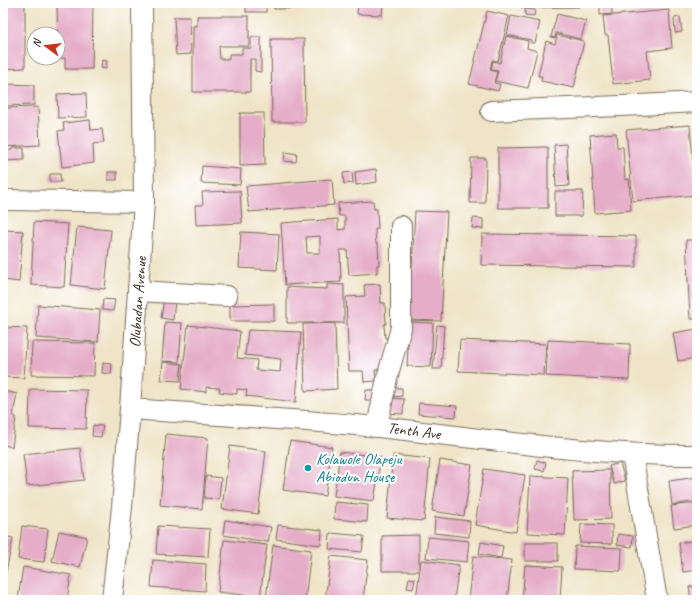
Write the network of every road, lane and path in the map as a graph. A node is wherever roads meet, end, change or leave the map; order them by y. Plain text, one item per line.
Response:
1 (142, 3) edge
2 (697, 102) edge
3 (491, 111) dead end
4 (3, 200) edge
5 (144, 202) junction
6 (402, 226) dead end
7 (138, 291) junction
8 (227, 296) dead end
9 (130, 409) junction
10 (377, 427) junction
11 (632, 454) junction
12 (697, 455) edge
13 (112, 600) edge
14 (657, 600) edge

1 - 5 street, Olubadan Avenue
2 - 3 street
4 - 5 street
5 - 7 street, Olubadan Avenue
6 - 10 street
7 - 8 street
7 - 9 street, Olubadan Avenue
9 - 10 street, Tenth Ave
9 - 13 street, Olubadan Avenue
10 - 11 street, Tenth Ave
11 - 12 street, Tenth Ave
11 - 14 street

